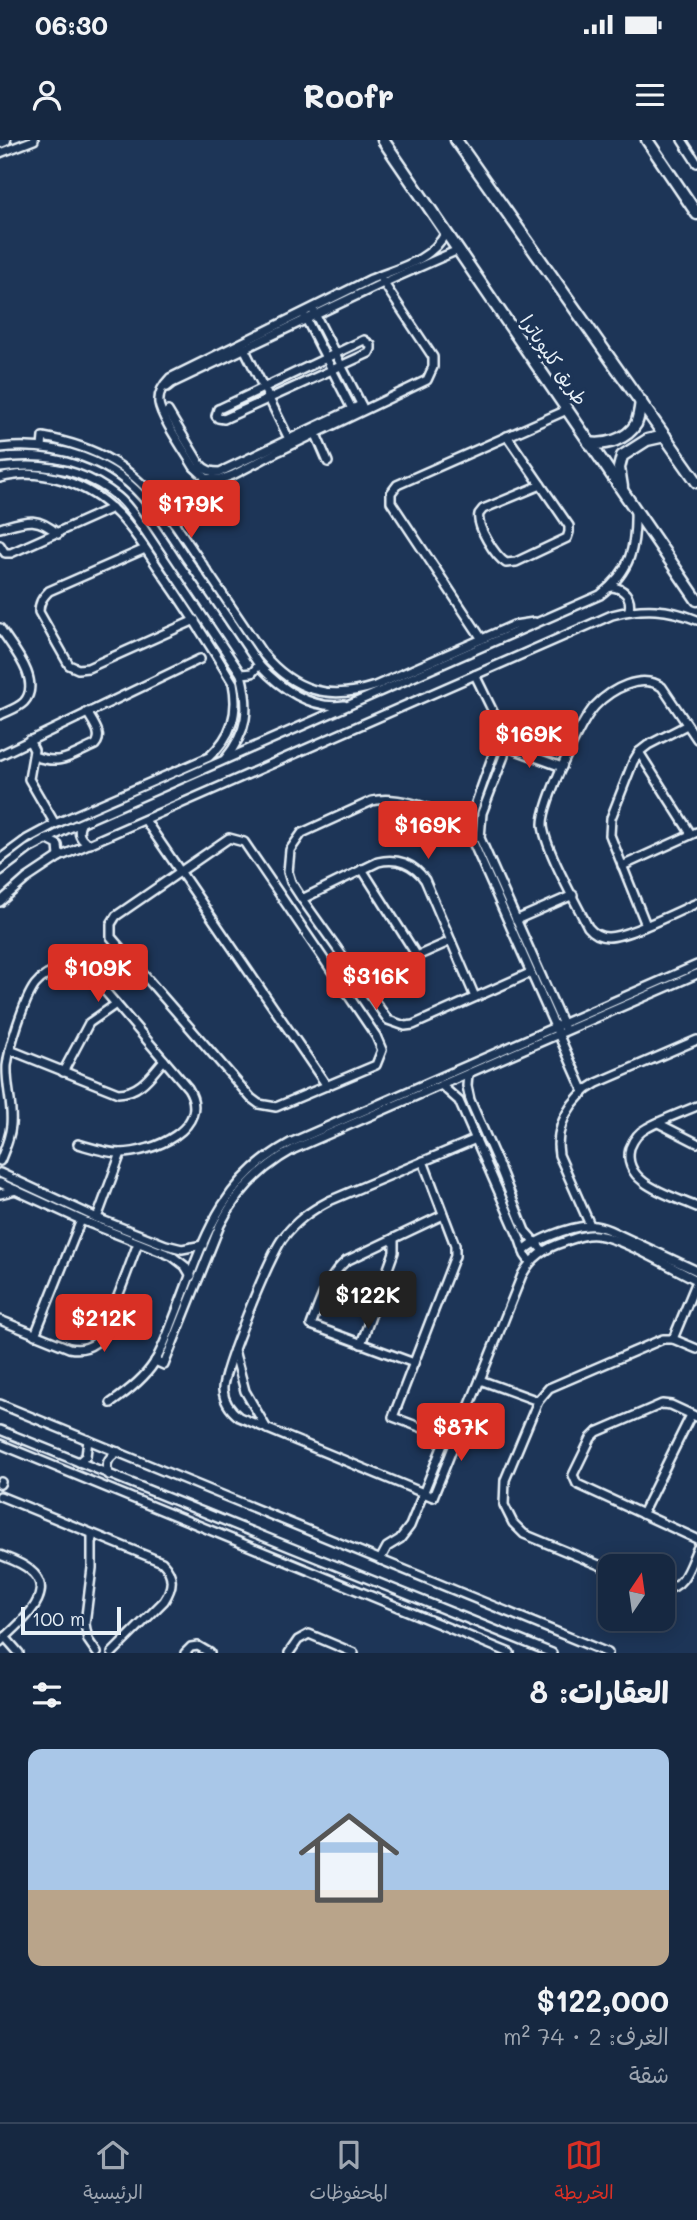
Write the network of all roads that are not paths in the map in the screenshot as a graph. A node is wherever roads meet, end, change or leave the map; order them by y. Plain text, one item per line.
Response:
1 (5, 140) edge
2 (34, 140) edge
3 (383, 140) edge
4 (456, 140) edge
5 (647, 140) edge
6 (682, 140) edge
7 (0, 142) edge
8 (0, 153) edge
9 (697, 163) edge
10 (697, 214) edge
11 (446, 232) junction
12 (458, 250) junction
13 (381, 279) junction
14 (313, 311) junction
15 (304, 315) junction
16 (265, 335) junction
17 (244, 348) junction
18 (225, 354) junction
19 (335, 354) junction
20 (326, 358) junction
21 (341, 366) junction
22 (332, 371) junction
23 (263, 387) junction
24 (269, 399) junction
25 (641, 401) junction
26 (363, 408) junction
27 (567, 410) junction
28 (354, 412) junction
29 (314, 430) junction
30 (507, 436) junction
31 (665, 436) junction
32 (289, 439) junction
33 (590, 443) junction
34 (42, 447) junction
35 (0, 448) edge
36 (259, 458) junction
37 (328, 462) dead end
38 (0, 468) edge
39 (203, 474) junction
40 (0, 478) edge
41 (697, 482) edge
42 (541, 485) junction
43 (622, 491) junction
44 (112, 508) junction
45 (635, 509) junction
46 (174, 523) junction
47 (0, 528) edge
48 (58, 534) junction
49 (0, 545) edge
50 (145, 549) junction
51 (217, 586) junction
52 (611, 587) junction
53 (209, 591) junction
54 (697, 600) edge
55 (193, 610) junction
56 (629, 610) junction
57 (697, 620) edge
58 (195, 621) junction
59 (541, 621) junction
60 (0, 628) edge
61 (482, 639) junction
62 (200, 659) dead end
63 (259, 665) junction
64 (424, 668) junction
65 (241, 674) junction
66 (475, 675) junction
67 (355, 703) junction
68 (87, 712) junction
69 (0, 715) edge
70 (687, 725) junction
71 (491, 729) dead end
72 (697, 739) edge
73 (29, 740) junction
74 (505, 746) junction
75 (639, 752) junction
76 (0, 755) edge
77 (34, 756) junction
78 (223, 761) junction
79 (562, 767) junction
80 (146, 790) junction
81 (145, 820) junction
82 (55, 824) junction
83 (81, 824) junction
84 (470, 824) junction
85 (694, 833) edge
86 (46, 839) junction
87 (476, 839) junction
88 (90, 844) junction
89 (59, 857) junction
90 (0, 859) edge
91 (622, 866) junction
92 (362, 869) junction
93 (0, 871) edge
94 (180, 871) junction
95 (573, 895) junction
96 (302, 899) junction
97 (0, 902) edge
98 (697, 903) edge
99 (516, 920) junction
100 (646, 925) junction
101 (451, 941) junction
102 (417, 956) junction
103 (697, 965) edge
104 (530, 973) junction
105 (697, 974) edge
106 (360, 981) junction
107 (475, 998) junction
108 (117, 1004) junction
109 (561, 1029) junction
110 (697, 1040) edge
111 (10, 1050) junction
112 (164, 1060) junction
113 (63, 1072) junction
114 (468, 1074) junction
115 (442, 1085) junction
116 (327, 1086) junction
117 (584, 1091) junction
118 (697, 1106) edge
119 (658, 1123) junction
120 (475, 1139) junction
121 (697, 1143) edge
122 (78, 1144) dead end
123 (121, 1153) junction
124 (0, 1161) edge
125 (423, 1161) junction
126 (0, 1173) edge
127 (0, 1182) edge
128 (16, 1190) junction
129 (0, 1194) edge
130 (697, 1207) edge
131 (443, 1215) junction
132 (97, 1218) junction
133 (81, 1220) junction
134 (590, 1225) junction
135 (394, 1238) junction
136 (138, 1242) junction
137 (534, 1242) junction
138 (203, 1245) junction
139 (543, 1251) junction
140 (524, 1252) junction
141 (648, 1252) junction
142 (530, 1262) junction
143 (697, 1271) edge
144 (191, 1276) junction
145 (697, 1281) edge
146 (0, 1320) edge
147 (35, 1335) junction
148 (673, 1339) junction
149 (361, 1344) junction
150 (697, 1349) edge
151 (234, 1350) junction
152 (155, 1361) junction
153 (414, 1363) junction
154 (480, 1380) junction
155 (538, 1401) junction
156 (111, 1403) dead end
157 (0, 1404) edge
158 (694, 1416) edge
159 (464, 1419) junction
160 (268, 1429) junction
161 (0, 1430) edge
162 (446, 1437) junction
163 (89, 1440) junction
164 (0, 1444) edge
165 (118, 1452) junction
166 (79, 1462) junction
167 (109, 1475) junction
168 (423, 1494) junction
169 (0, 1496) edge
170 (642, 1514) junction
171 (211, 1516) junction
172 (205, 1529) junction
173 (92, 1534) junction
174 (697, 1539) edge
175 (697, 1549) edge
176 (0, 1555) edge
177 (380, 1560) junction
178 (598, 1565) edge
179 (676, 1587) edge
180 (3, 1639) edge
181 (545, 1652) edge
182 (19, 1653) edge
183 (97, 1653) edge
184 (112, 1653) edge
185 (185, 1653) edge
186 (210, 1653) edge
187 (289, 1653) edge
188 (354, 1653) edge
189 (510, 1653) edge
190 (608, 1653) edge

1 - 7 main road
2 - 8 street
3 - 11 main road, طريق كليوباترا
4 - 25 main road
5 - 10 main road
6 - 9 street
11 - 12 main road, طريق كليوباترا
11 - 13 street
12 - 13 street
12 - 27 main road, طريق كليوباترا
13 - 14 street
13 - 26 street
14 - 15 street
14 - 19 street
15 - 16 street
15 - 20 street
16 - 17 street
16 - 18 street
17 - 18 street
17 - 23 street
18 - 39 street
19 - 20 street
19 - 21 street
19 - 21 street
20 - 22 street
20 - 23 street
21 - 22 street
21 - 26 street
22 - 24 street
22 - 28 street
23 - 24 street
23 - 24 street
24 - 32 street
25 - 31 main road
25 - 33 main road
26 - 28 street
27 - 30 street
27 - 33 main road, طريق كليوباترا
28 - 29 street
29 - 32 street
29 - 36 street
29 - 37 street
30 - 42 street
30 - 61 street
31 - 41 main road
31 - 43 main road
32 - 36 street
33 - 43 main road, طريق كليوباترا
34 - 35 street
34 - 46 street
34 - 53 street
36 - 39 street
38 - 55 street
39 - 46 street
40 - 44 street
42 - 42 street
43 - 45 main road, طريق كليوباترا
44 - 48 street
44 - 50 street
45 - 52 street
45 - 54 main road, طريق كليوباترا
46 - 51 street
47 - 48 street
48 - 49 street
50 - 55 street
50 - 58 street
51 - 53 street
51 - 64 street
52 - 56 street
52 - 59 street
53 - 63 street
55 - 58 street
55 - 65 street
56 - 57 street
56 - 66 street
58 - 80 street
59 - 61 street
59 - 64 street
60 - 69 street
61 - 64 street
62 - 68 street
63 - 65 street
63 - 67 street
64 - 67 street
65 - 78 street
66 - 74 street
66 - 81 street
67 - 78 street
68 - 73 street
68 - 77 street
70 - 72 street
70 - 75 street
70 - 79 street
71 - 84 street
73 - 76 street
73 - 77 street
74 - 79 street
74 - 87 street
75 - 85 street
75 - 91 street
77 - 82 street
78 - 80 street
79 - 95 street
80 - 82 street
80 - 83 street
81 - 88 street
81 - 94 street
82 - 90 street
83 - 86 street
83 - 88 street
84 - 87 street
84 - 96 street
85 - 91 street
86 - 89 street
86 - 93 street
87 - 99 street
87 - 104 street
88 - 89 street
89 - 97 street
91 - 100 street
92 - 96 street
92 - 101 street
92 - 102 street
94 - 116 street
94 - 116 street
94 - 116 street
95 - 99 street
95 - 100 street
96 - 106 street
98 - 100 street
99 - 109 street
101 - 102 street
101 - 107 street
102 - 106 street
103 - 109 street
104 - 107 street
104 - 109 street
105 - 109 street
106 - 107 street
108 - 111 street
108 - 112 street
108 - 113 street
109 - 114 street
109 - 117 street
109 - 138 street
110 - 117 street
111 - 113 street
111 - 124 street
112 - 113 street
112 - 123 street
114 - 115 street
114 - 137 street
115 - 120 street
115 - 152 street
117 - 134 street
118 - 119 street
119 - 121 street
119 - 130 street
120 - 125 street
120 - 140 street
122 - 123 street
123 - 132 street
125 - 131 street
125 - 151 street
126 - 132 street
127 - 128 street
128 - 129 street
128 - 133 street
131 - 135 street
131 - 153 street
132 - 138 street
133 - 136 street
133 - 147 street
134 - 137 street
134 - 141 street
135 - 149 street
135 - 149 street
136 - 144 street
136 - 147 street
137 - 139 street
137 - 140 street
138 - 144 street
139 - 141 street
139 - 142 street
140 - 142 street
141 - 143 street
141 - 145 street
142 - 154 street
144 - 152 street
145 - 148 street
146 - 147 street
148 - 150 street
148 - 155 street
149 - 153 street
151 - 160 street
151 - 160 street
152 - 156 street
153 - 162 street
154 - 155 street
154 - 159 street
155 - 178 street
157 - 163 street
158 - 170 street
158 - 170 street
159 - 162 street
159 - 168 street
160 - 168 street
161 - 166 street
162 - 168 street
163 - 165 street
163 - 166 street
164 - 172 street
165 - 167 street
165 - 177 street
166 - 167 street
167 - 171 street
168 - 177 street
169 - 173 street
170 - 174 street
171 - 172 street
171 - 181 street
172 - 189 street
173 - 183 street
173 - 184 street
175 - 179 street
176 - 180 street
177 - 190 street
180 - 182 street
185 - 186 street
187 - 188 street

